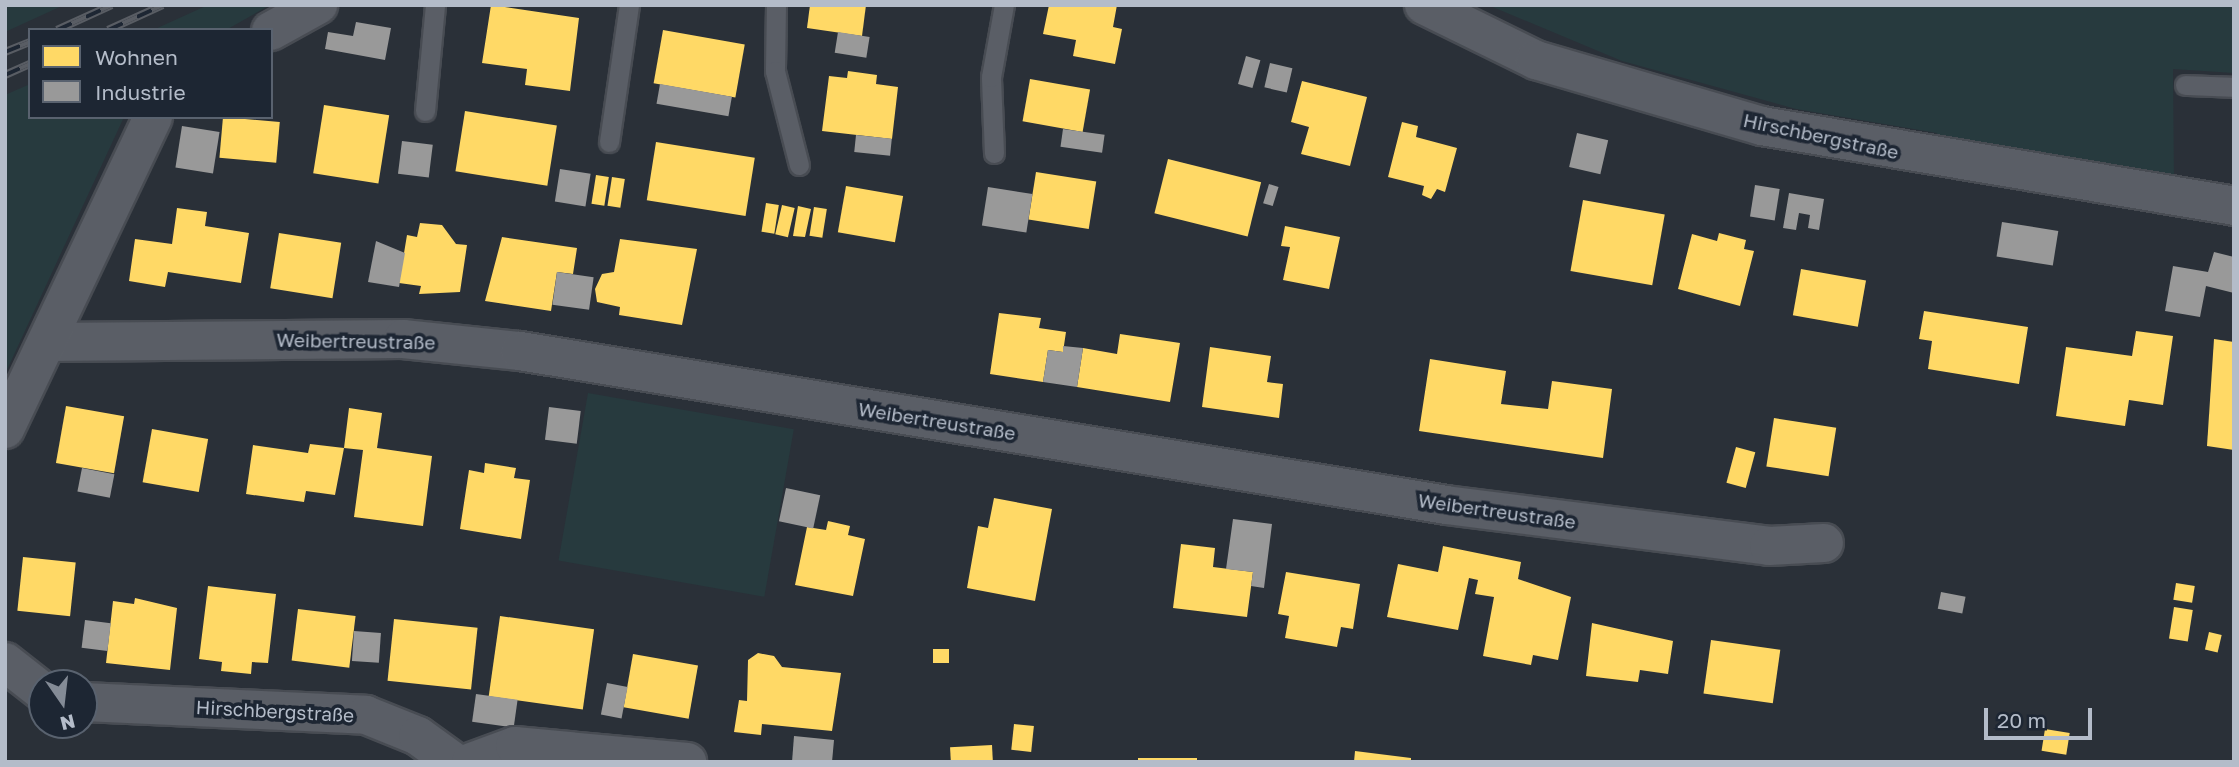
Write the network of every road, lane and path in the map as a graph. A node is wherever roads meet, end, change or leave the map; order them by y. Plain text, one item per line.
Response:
1 (318, 5) edge
2 (435, 5) edge
3 (629, 5) edge
4 (776, 5) edge
5 (1004, 5) edge
6 (1424, 5) edge
7 (273, 30) edge
8 (2185, 85) dead end
9 (2234, 87) edge
10 (425, 110) dead end
11 (152, 119) edge
12 (609, 142) dead end
13 (994, 153) dead end
14 (799, 165) dead end
15 (2234, 206) edge
16 (47, 342) junction
17 (5, 429) edge
18 (1824, 543) dead end
19 (5, 662) edge
20 (28, 680) edge
21 (98, 703) edge
22 (454, 762) edge
23 (471, 762) edge
24 (687, 762) edge

1 - 7 street
2 - 10 lane
3 - 12 lane
4 - 14 lane
5 - 13 lane
6 - 15 street, Hirschbergstraße
8 - 9 lane
11 - 16 street
16 - 17 street
16 - 18 street, Weibertreustraße
19 - 20 street
21 - 22 street, Hirschbergstraße
23 - 24 street

